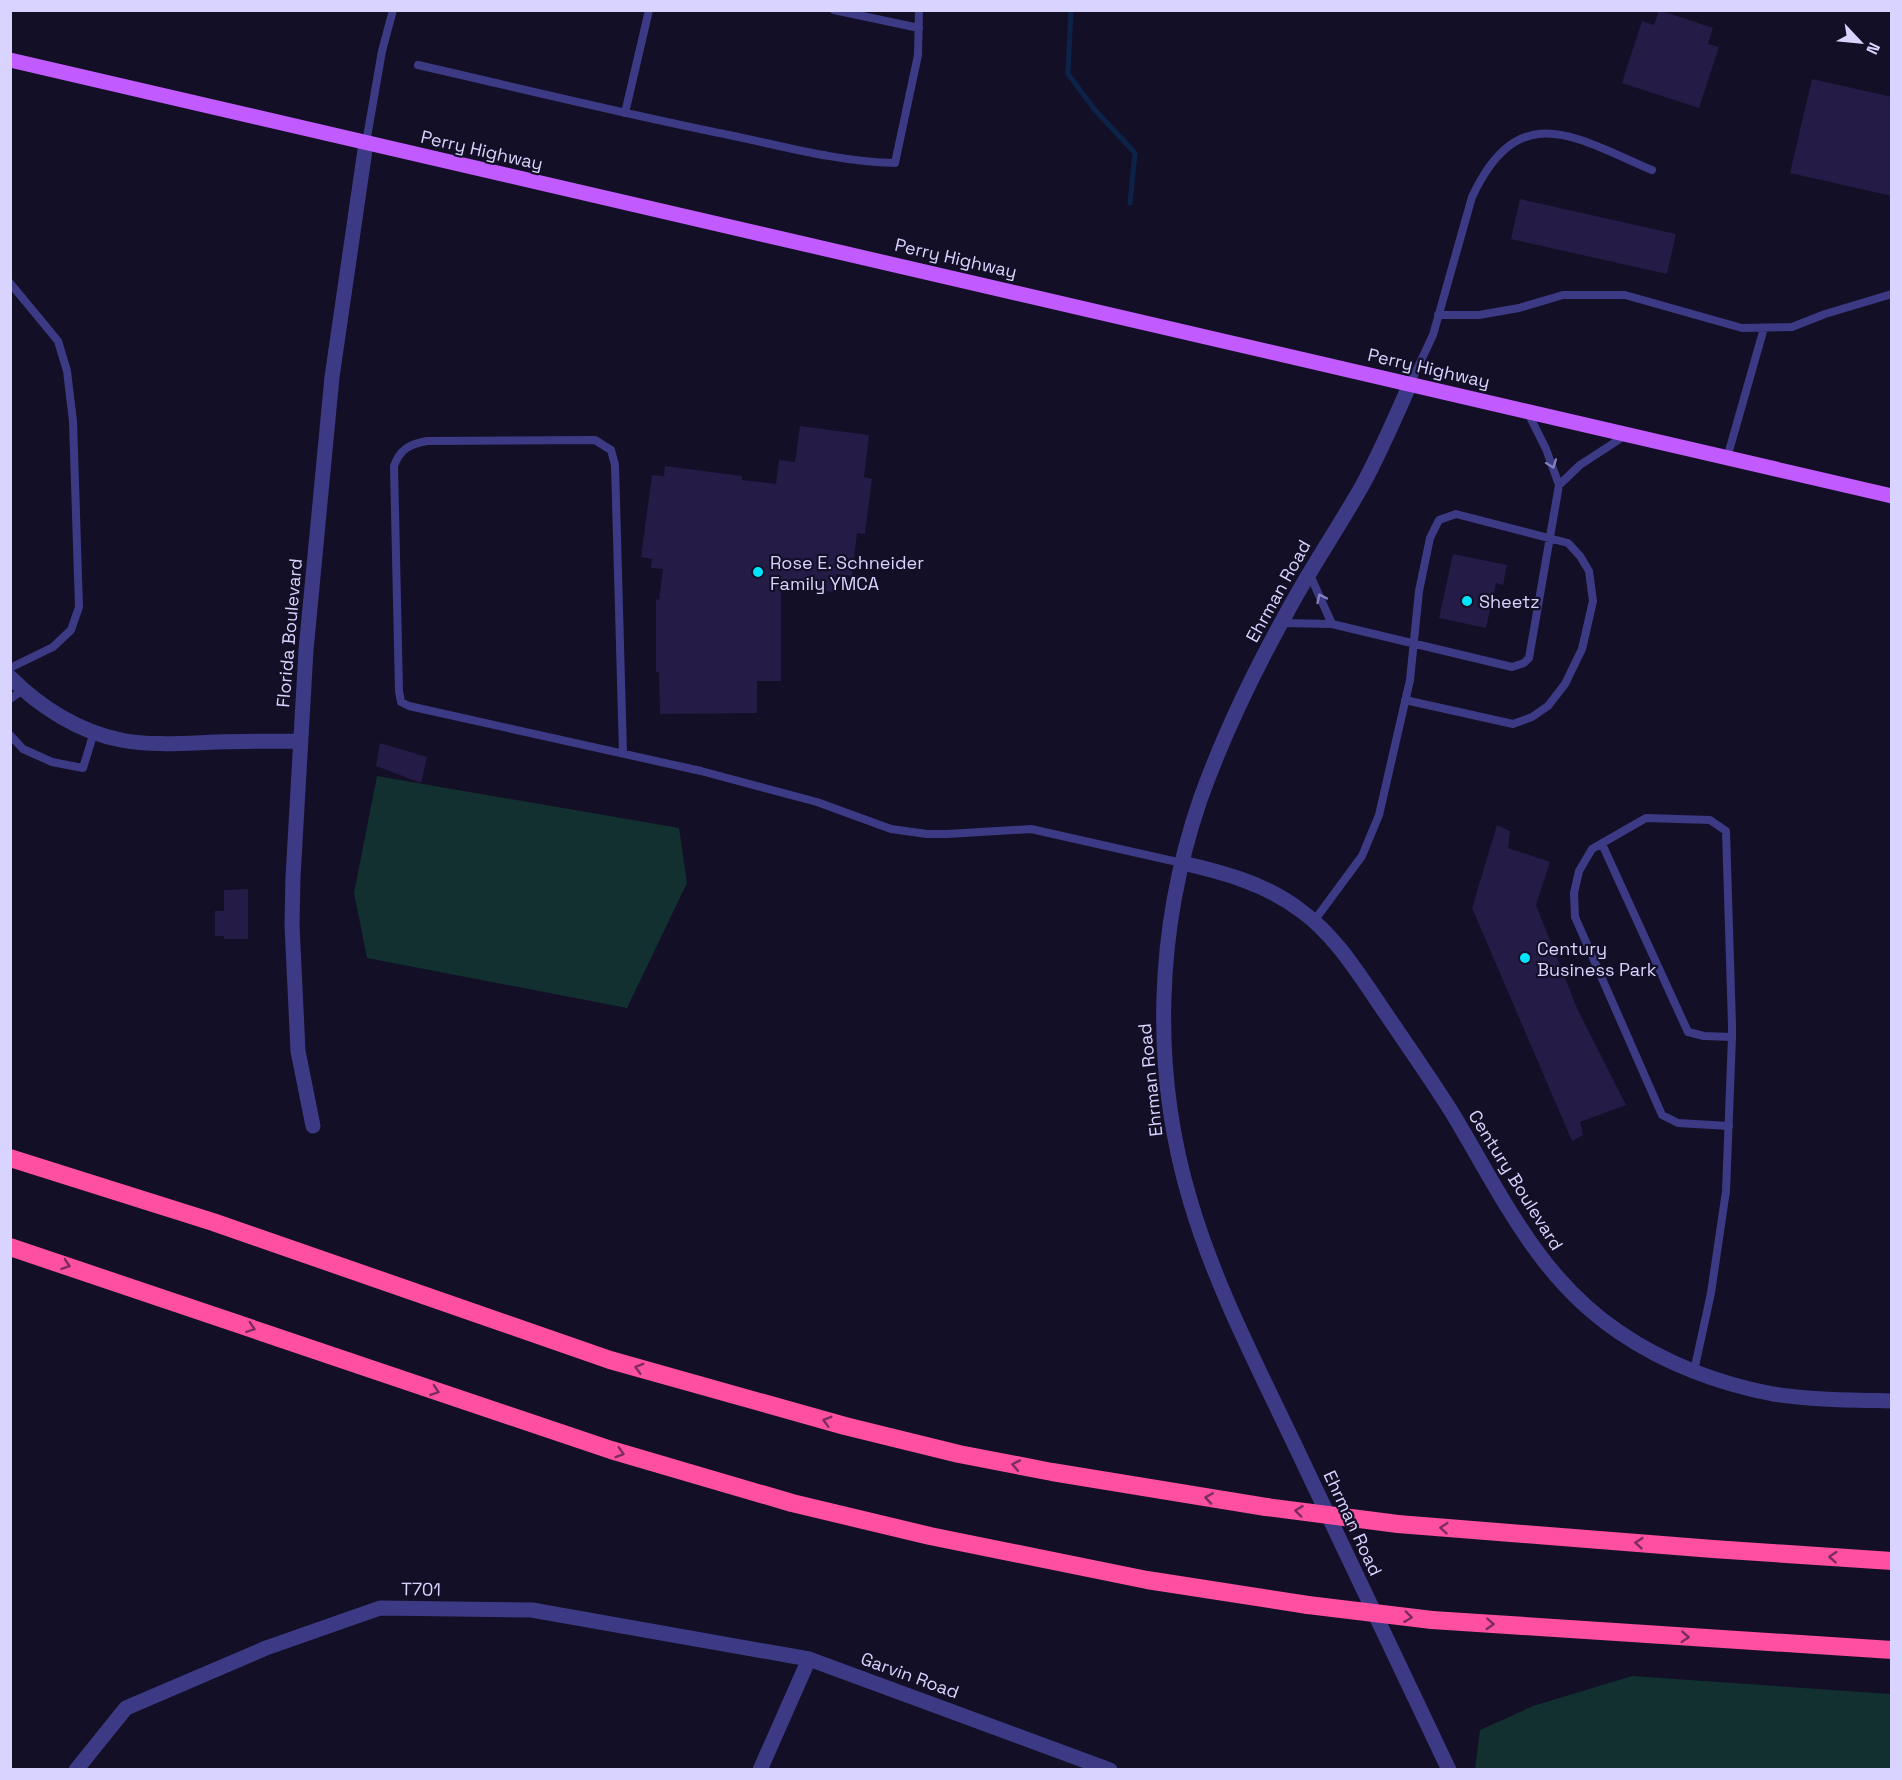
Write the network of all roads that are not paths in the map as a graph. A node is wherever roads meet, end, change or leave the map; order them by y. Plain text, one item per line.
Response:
1 (393, 10) edge
2 (649, 10) edge
3 (834, 10) edge
4 (919, 10) edge
5 (919, 28) junction
6 (10, 60) edge
7 (418, 65) dead end
8 (625, 113) junction
9 (366, 143) junction
10 (1652, 171) dead end
11 (10, 283) edge
12 (1892, 294) edge
13 (1438, 315) junction
14 (1764, 328) junction
15 (1410, 384) junction
16 (1528, 411) junction
17 (1627, 434) junction
18 (1727, 458) junction
19 (1559, 485) junction
20 (1892, 496) edge
21 (1549, 538) junction
22 (1309, 573) junction
23 (1281, 623) junction
24 (1332, 624) junction
25 (1412, 644) junction
26 (10, 668) edge
27 (10, 676) edge
28 (17, 694) edge
29 (1405, 700) junction
30 (94, 732) junction
31 (10, 735) edge
32 (300, 741) junction
33 (623, 753) junction
34 (1602, 844) junction
35 (1182, 863) junction
36 (1314, 921) junction
37 (1732, 1036) junction
38 (313, 1126) dead end
39 (1729, 1126) junction
40 (10, 1158) edge
41 (10, 1247) edge
42 (1694, 1371) junction
43 (1892, 1401) edge
44 (1892, 1561) edge
45 (1892, 1650) edge
46 (810, 1659) junction
47 (76, 1770) edge
48 (760, 1770) edge
49 (1110, 1770) edge
50 (1449, 1770) edge

1 - 9 lane
2 - 8 lane
3 - 5 lane
4 - 5 lane
5 - 8 lane
6 - 9 main road, Perry Highway
7 - 8 lane
9 - 15 main road, Perry Highway
9 - 32 street, Florida Boulevard
10 - 13 lane
11 - 26 lane
12 - 14 lane
13 - 14 lane
13 - 15 lane
14 - 18 lane
15 - 16 main road, Perry Highway
15 - 22 street, Ehrman Road
16 - 17 main road, Perry Highway
16 -> 19 lane
17 - 18 main road, Perry Highway
17 - 19 lane
18 - 20 main road, Perry Highway
19 - 21 lane
21 - 25 lane
21 - 25 lane
21 - 29 lane
22 - 23 street, Ehrman Road
24 -> 22 lane
23 - 24 lane
23 - 35 street, Ehrman Road
24 - 25 lane
25 - 29 lane
27 - 28 street
28 - 30 street
29 - 36 lane
30 - 31 lane
30 - 32 street
32 - 38 street, Florida Boulevard
33 - 33 lane
33 - 35 lane
34 - 37 lane
34 - 37 lane
34 - 39 lane
35 - 36 street, Century Boulevard
35 - 50 street, Ehrman Road
36 - 42 street, Century Boulevard
37 - 39 lane
39 - 42 lane
44 -> 40 highway, bridge
41 -> 45 highway, bridge
42 - 43 street, Century Boulevard
46 - 47 street, T701
46 - 48 street
46 - 49 street, Garvin Road

